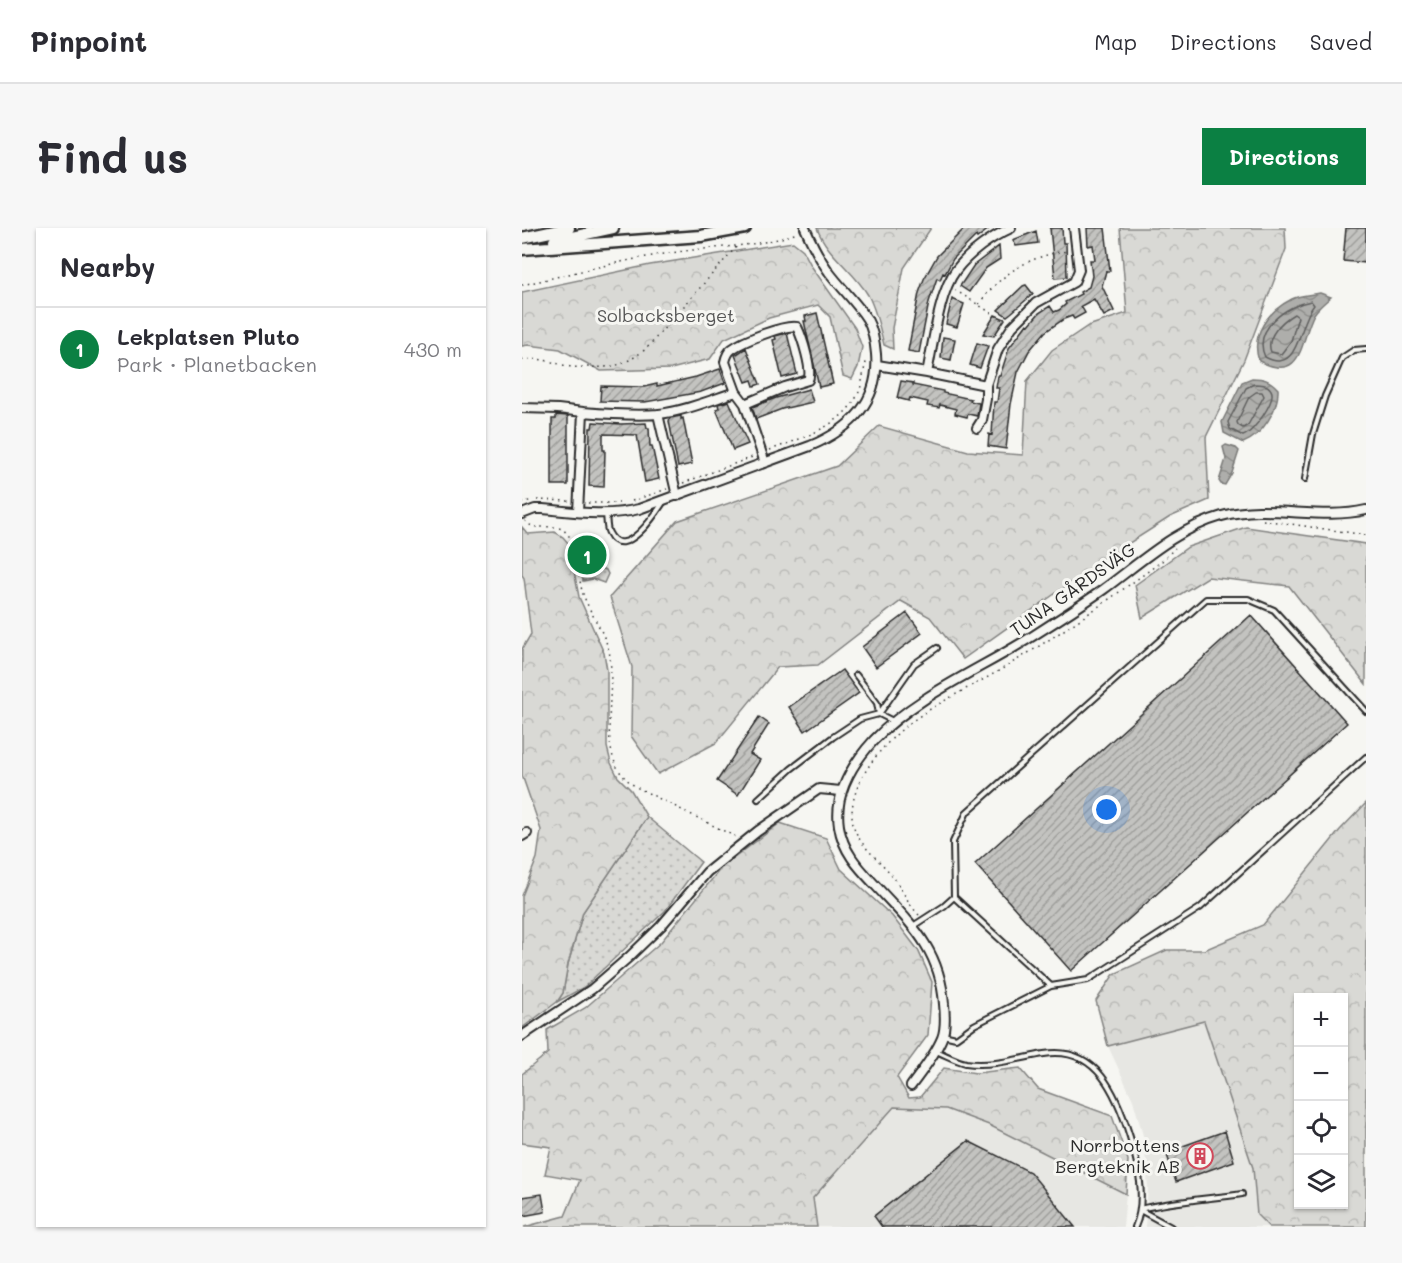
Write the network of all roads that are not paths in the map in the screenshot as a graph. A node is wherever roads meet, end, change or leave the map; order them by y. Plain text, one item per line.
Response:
1 (569, 228) edge
2 (613, 228) edge
3 (745, 228) edge
4 (1011, 228) edge
5 (1074, 228) edge
6 (802, 230) edge
7 (522, 238) edge
8 (522, 249) edge
9 (1366, 349) edge
10 (877, 365) junction
11 (927, 373) junction
12 (986, 385) junction
13 (736, 392) junction
14 (745, 404) junction
15 (522, 408) edge
16 (583, 412) junction
17 (658, 414) junction
18 (977, 428) dead end
19 (765, 463) junction
20 (1305, 479) dead end
21 (677, 496) junction
22 (664, 500) junction
23 (1366, 510) edge
24 (578, 512) junction
25 (523, 514) edge
26 (606, 514) junction
27 (936, 648) dead end
28 (856, 675) dead end
29 (1366, 711) edge
30 (879, 714) junction
31 (893, 722) junction
32 (1366, 757) edge
33 (841, 791) junction
34 (758, 799) dead end
35 (954, 897) junction
36 (912, 926) junction
37 (1051, 986) junction
38 (943, 1035) junction
39 (522, 1036) edge
40 (936, 1051) junction
41 (911, 1086) dead end
42 (1242, 1194) dead end
43 (1140, 1209) junction
44 (1135, 1227) edge
45 (1170, 1227) edge

1 - 7 main road
2 - 8 main road
3 - 8 main road
4 - 11 street
5 - 12 street
6 - 10 street
9 - 20 lane
10 - 11 street
10 - 19 street
11 - 12 street
12 - 18 street
13 - 14 street
13 - 14 street
13 - 17 street
14 - 19 street
15 - 16 street
16 - 17 street
16 - 24 street
17 - 21 street
19 - 21 street
21 - 22 street
22 - 26 street
22 - 26 lane
23 - 31 street, TUNA GÅRDSVÄG
24 - 25 street
24 - 26 street
27 - 30 lane
28 - 30 lane
29 - 35 lane
30 - 31 lane
30 - 34 lane
31 - 33 street, TUNA GÅRDSVÄG
32 - 37 lane
33 - 36 street, TUNA GÅRDSVÄG
33 - 39 street
35 - 36 lane
35 - 37 lane
36 - 38 street, TUNA GÅRDSVÄG
37 - 38 lane
38 - 40 street, TUNA GÅRDSVÄG
40 - 41 street, TUNA GÅRDSVÄG
40 - 43 lane
42 - 43 lane
43 - 44 lane
43 - 45 lane

